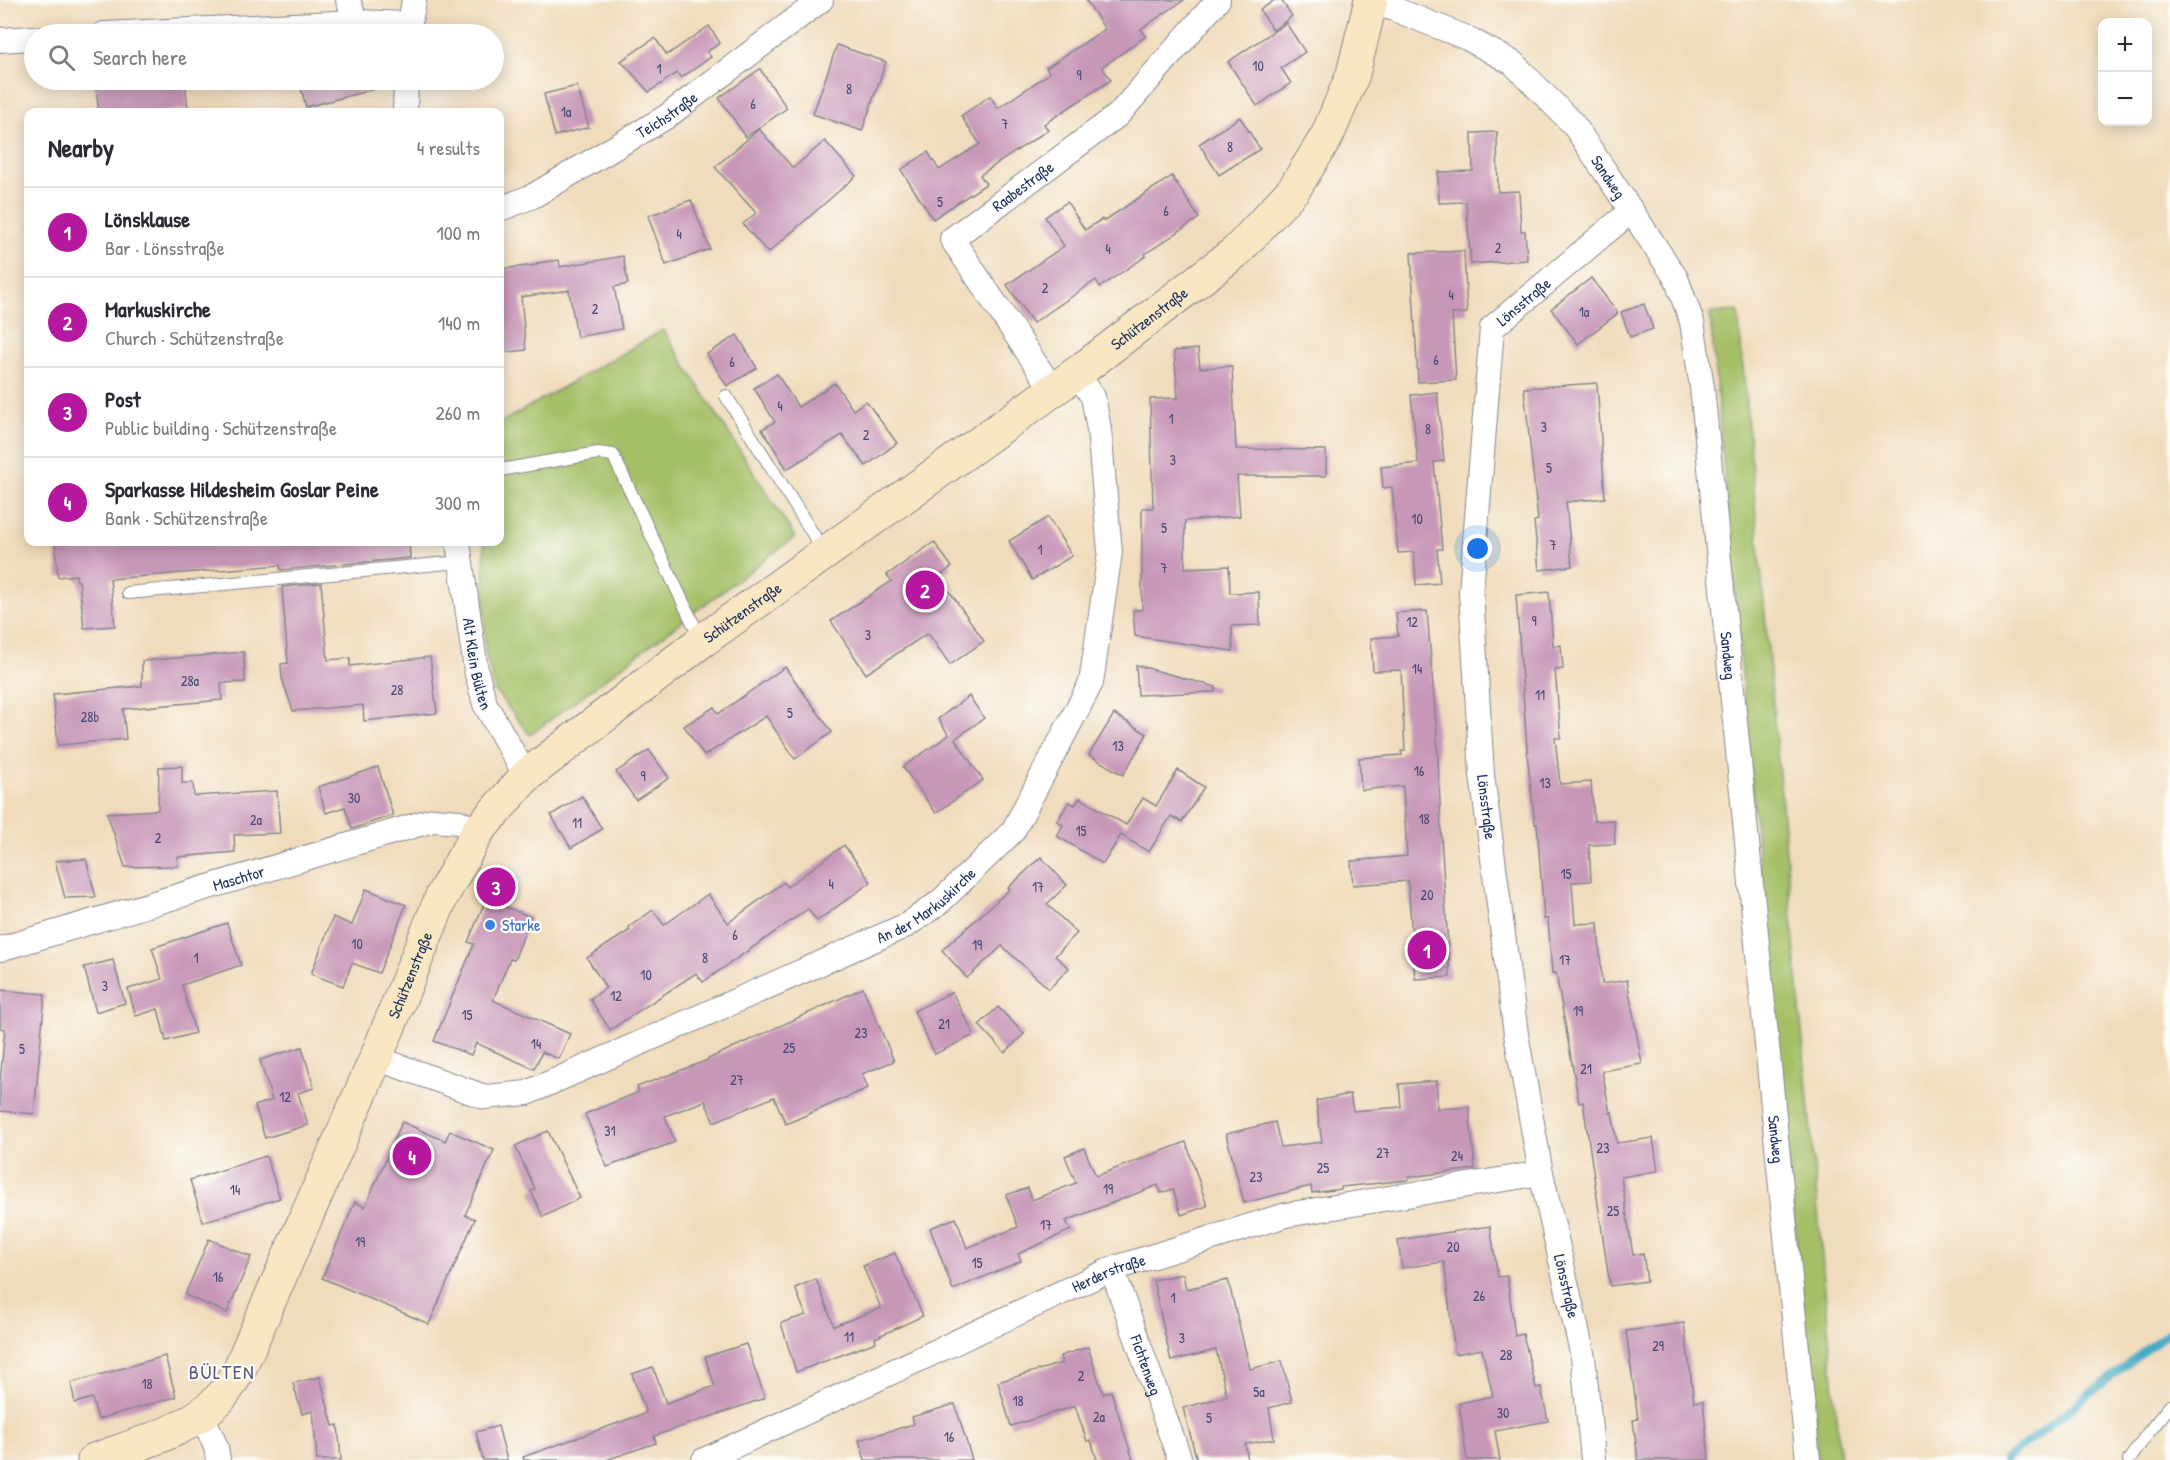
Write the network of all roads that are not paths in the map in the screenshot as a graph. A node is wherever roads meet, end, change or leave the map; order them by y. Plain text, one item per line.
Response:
1 (414, 0) edge
2 (821, 0) edge
3 (1218, 0) edge
4 (1371, 2) edge
5 (352, 11) edge
6 (212, 24) edge
7 (392, 24) edge
8 (409, 24) edge
9 (24, 39) edge
10 (0, 40) edge
11 (406, 90) edge
12 (405, 108) edge
13 (504, 207) edge
14 (1631, 211) junction
15 (1065, 382) junction
16 (726, 396) dead end
17 (504, 469) edge
18 (458, 552) edge
19 (825, 554) junction
20 (128, 593) dead end
21 (702, 641) junction
22 (526, 776) junction
23 (478, 831) junction
24 (0, 950) edge
25 (376, 1058) junction
26 (1541, 1173) junction
27 (1112, 1269) junction
28 (2170, 1407) edge
29 (202, 1415) junction
30 (94, 1460) edge
31 (218, 1460) edge
32 (704, 1460) edge
33 (1180, 1460) edge
34 (1593, 1460) edge
35 (1808, 1460) edge
36 (2128, 1460) edge

1 - 8 street
2 - 13 street, Teichstraße
3 - 15 street, Raabestraße
4 - 14 street, Sandweg
4 - 15 street, Schützenstraße
5 - 6 street
5 - 7 street
9 - 10 street
11 - 12 street
14 - 26 street, Lönsstraße
14 - 35 street, Sandweg
15 - 19 street, Schützenstraße
15 - 25 street, An der Markuskirche
16 - 19 lane
17 - 21 lane
18 - 20 lane
18 - 22 street, Alt Klein Bülten
19 - 21 street, Schützenstraße
21 - 22 street, Schützenstraße
22 - 23 street, Schützenstraße
23 - 24 street, Maschtor
23 - 25 street, Schützenstraße
25 - 29 street, Schützenstraße
26 - 27 street, Herderstraße
26 - 34 street, Lönsstraße
27 - 32 street, Herderstraße
27 - 33 street, Fichtenweg
28 - 36 lane
29 - 30 street, Schützenstraße
29 - 31 street

